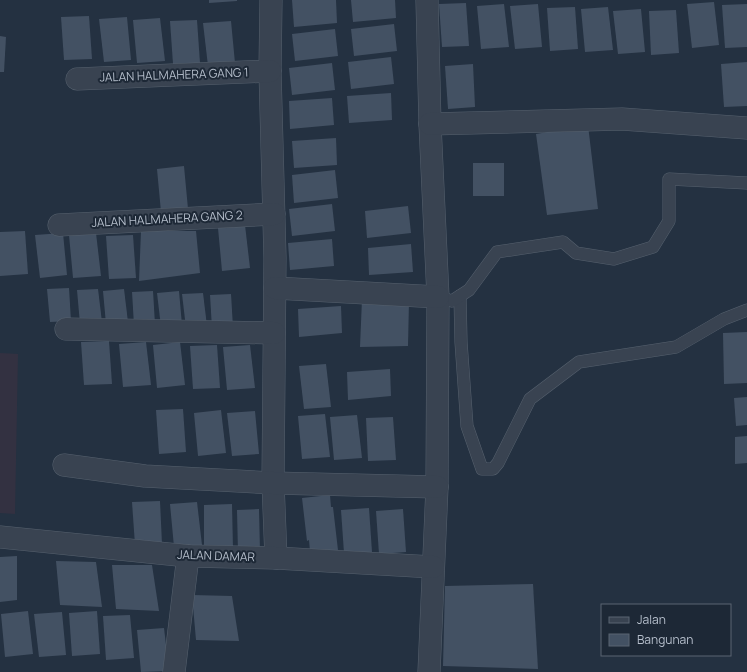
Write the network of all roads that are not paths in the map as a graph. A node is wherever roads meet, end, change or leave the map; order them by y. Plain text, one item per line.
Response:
1 (271, 0) edge
2 (427, 0) edge
3 (270, 71) junction
4 (77, 79) dead end
5 (430, 124) junction
6 (747, 128) edge
7 (747, 183) edge
8 (274, 214) junction
9 (59, 225) dead end
10 (275, 288) junction
11 (460, 296) junction
12 (438, 297) junction
13 (747, 310) edge
14 (66, 329) dead end
15 (274, 333) junction
16 (64, 465) dead end
17 (273, 483) junction
18 (437, 487) junction
19 (0, 537) edge
20 (188, 556) junction
21 (276, 558) junction
22 (433, 567) junction
23 (174, 672) edge
24 (429, 672) edge

1 - 3 street
2 - 5 street
3 - 4 street, JALAN HALMAHERA GANG 1
3 - 8 street
5 - 6 street
5 - 12 street
7 - 11 lane
8 - 9 street, JALAN HALMAHERA GANG 2
8 - 10 street
10 - 12 street
10 - 15 street
11 - 12 lane
11 - 13 lane
12 - 18 street
14 - 15 street
15 - 17 street
16 - 17 street
17 - 18 street
17 - 21 street
18 - 22 street
19 - 20 street, JALAN DAMAR
20 - 21 street, JALAN DAMAR
20 - 23 street
21 - 22 street, JALAN DAMAR
22 - 24 street

